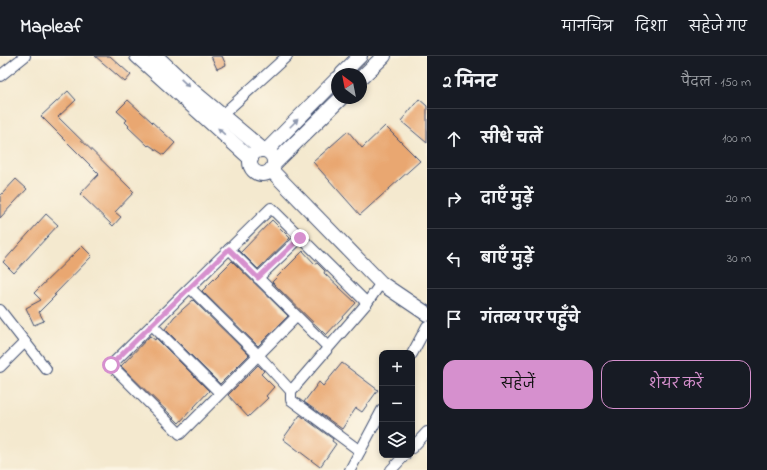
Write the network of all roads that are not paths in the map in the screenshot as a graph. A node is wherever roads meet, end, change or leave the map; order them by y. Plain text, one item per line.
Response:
1 (25, 56) edge
2 (137, 56) edge
3 (156, 56) edge
4 (287, 56) edge
5 (360, 56) edge
6 (384, 56) edge
7 (348, 68) edge
8 (367, 72) edge
9 (0, 76) edge
10 (331, 85) edge
11 (335, 104) edge
12 (222, 115) junction
13 (264, 150) junction
14 (251, 159) junction
15 (273, 166) junction
16 (300, 238) junction
17 (229, 249) junction
18 (258, 278) junction
19 (381, 282) junction
20 (190, 288) junction
21 (367, 303) junction
22 (0, 310) edge
23 (427, 314) edge
24 (296, 317) junction
25 (152, 325) junction
26 (427, 326) edge
27 (25, 342) junction
28 (328, 347) junction
29 (414, 350) edge
30 (258, 355) junction
31 (0, 367) edge
32 (46, 369) dead end
33 (292, 391) junction
34 (220, 393) junction
35 (379, 416) edge
36 (427, 432) edge
37 (415, 445) edge
38 (360, 451) junction
39 (402, 458) edge
40 (350, 470) edge
41 (391, 470) edge

1 - 9 street
14 -> 2 street
3 -> 12 street
4 - 12 street
5 - 7 street
6 - 8 street
13 -> 10 street
11 - 15 street
12 - 13 street
13 - 14 street
13 - 15 street
14 - 15 street
15 - 19 street
16 - 17 street
16 - 18 street
16 - 21 street
17 - 18 street
17 - 20 street
18 - 24 street
19 - 21 street
19 - 23 street
20 - 25 street
20 - 30 street
21 - 28 street
22 - 27 street
24 - 28 street
24 - 30 street
25 - 34 street
25 - 34 street
26 - 29 street
27 - 31 street
27 - 32 street
28 - 33 street
30 - 33 street
30 - 34 street
33 - 38 street
35 - 38 street
36 - 37 street
38 - 40 street
39 - 41 street

